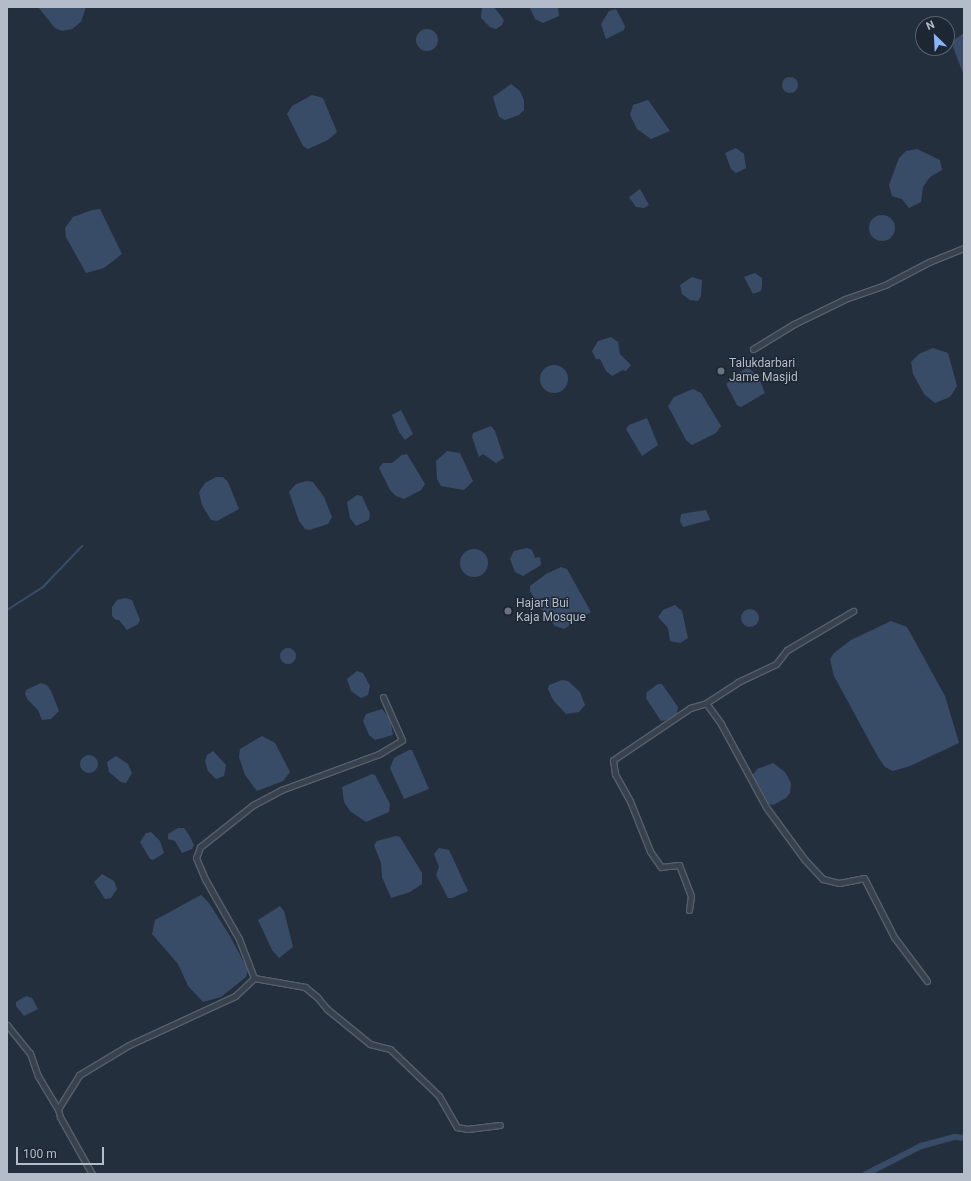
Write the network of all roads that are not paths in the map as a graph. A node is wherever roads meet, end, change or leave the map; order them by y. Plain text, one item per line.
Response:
1 (964, 248) edge
2 (754, 349) dead end
3 (853, 611) dead end
4 (383, 697) dead end
5 (706, 703) junction
6 (689, 910) dead end
7 (254, 978) junction
8 (927, 981) dead end
9 (7, 1025) edge
10 (58, 1109) junction
11 (500, 1125) dead end
12 (92, 1174) edge

1 - 2 street
3 - 5 street
4 - 7 street
5 - 6 street
5 - 8 street
7 - 10 street
7 - 11 street
9 - 10 street
10 - 12 street

